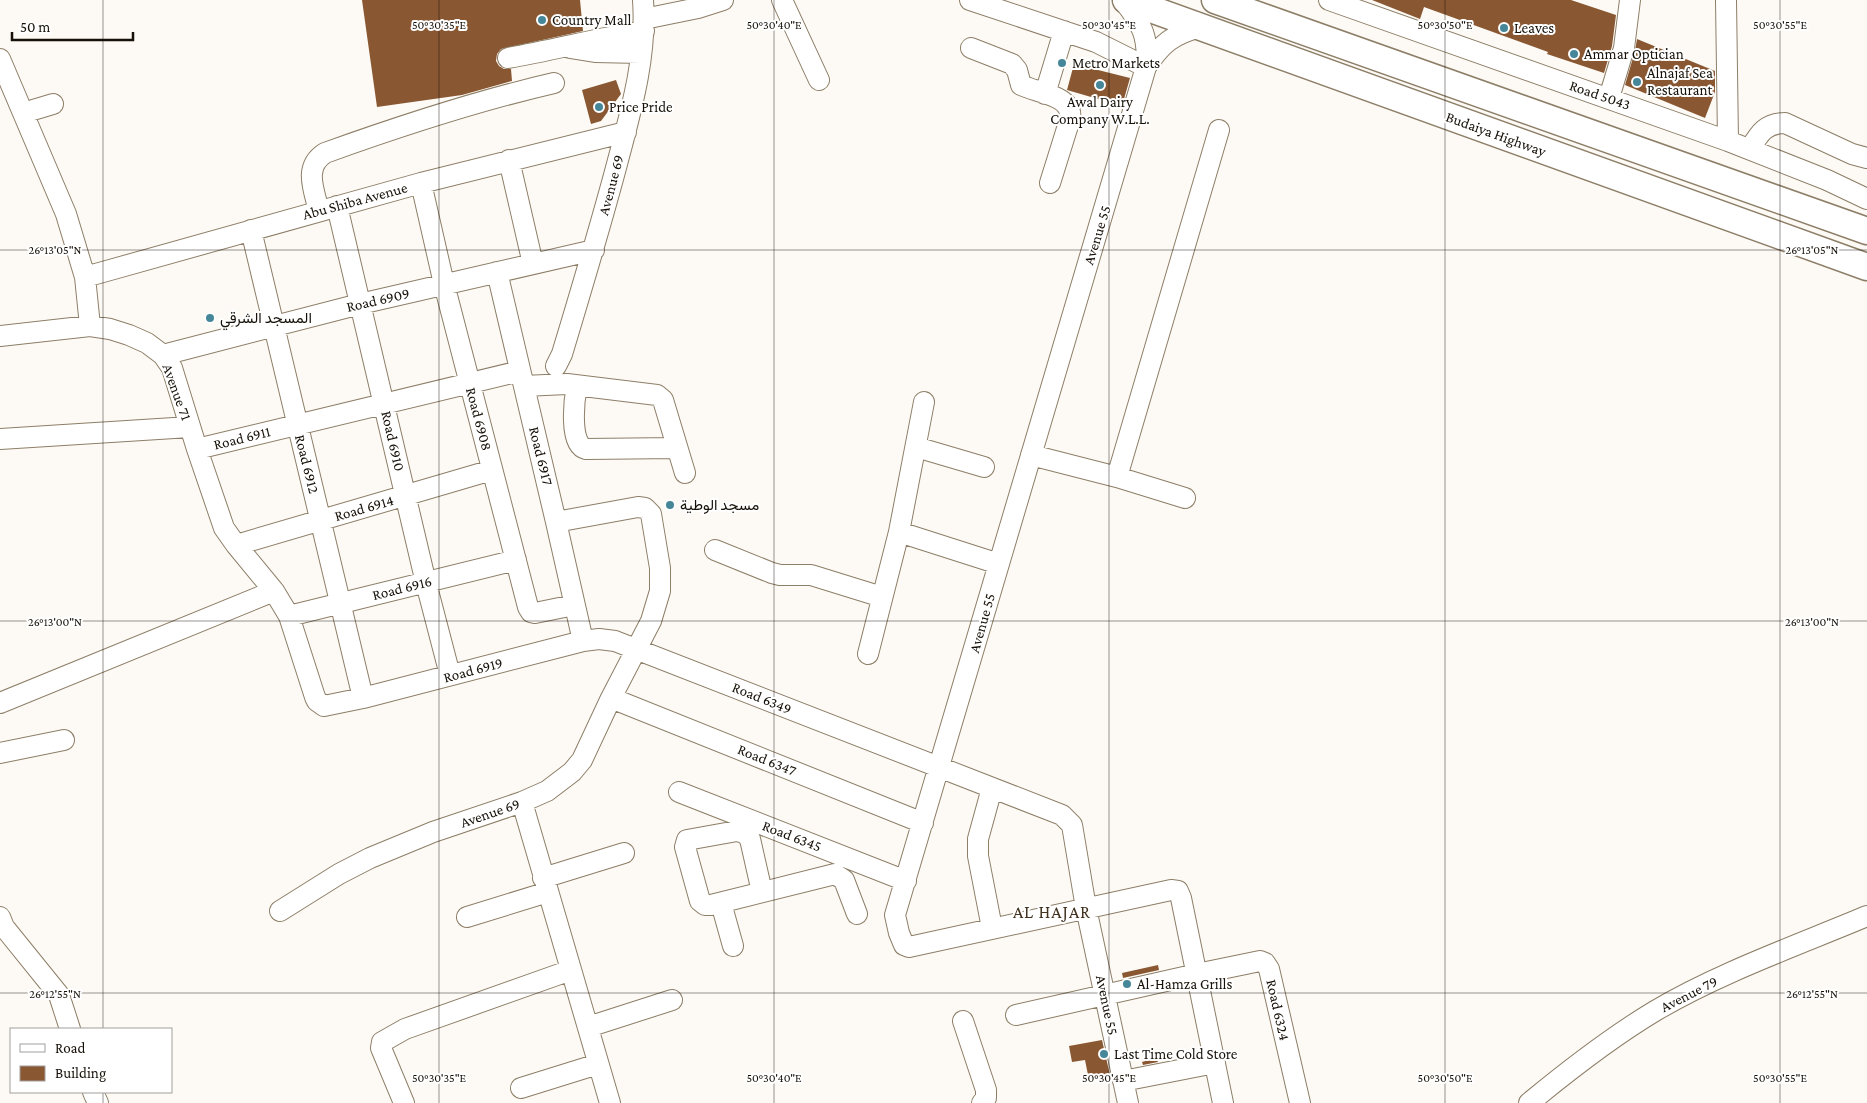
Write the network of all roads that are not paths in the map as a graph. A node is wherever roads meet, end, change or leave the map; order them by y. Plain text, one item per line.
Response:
1 (723, 0) edge
2 (782, 0) edge
3 (970, 0) edge
4 (1124, 0) edge
5 (1215, 0) edge
6 (1329, 0) edge
7 (1630, 0) edge
8 (1726, 0) edge
9 (644, 17) edge
10 (1200, 27) junction
11 (1064, 31) junction
12 (568, 47) junction
13 (971, 48) dead end
14 (642, 53) junction
15 (508, 58) dead end
16 (0, 59) edge
17 (1146, 67) junction
18 (819, 80) dead end
19 (554, 83) dead end
20 (1045, 94) junction
21 (1608, 98) junction
22 (53, 104) dead end
23 (23, 113) junction
24 (1219, 130) dead end
25 (626, 132) junction
26 (1728, 141) junction
27 (1750, 150) junction
28 (1867, 158) edge
29 (509, 160) junction
30 (420, 183) junction
31 (1050, 184) dead end
32 (1867, 199) edge
33 (328, 208) junction
34 (251, 230) junction
35 (1867, 231) edge
36 (594, 250) junction
37 (533, 264) junction
38 (1867, 267) edge
39 (497, 272) junction
40 (85, 277) junction
41 (444, 284) junction
42 (360, 304) junction
43 (90, 326) junction
44 (273, 326) junction
45 (0, 336) edge
46 (163, 355) junction
47 (556, 366) dead end
48 (522, 378) junction
49 (469, 383) junction
50 (577, 386) junction
51 (924, 402) dead end
52 (384, 404) junction
53 (297, 424) junction
54 (190, 426) junction
55 (0, 439) edge
56 (916, 447) junction
57 (677, 448) junction
58 (197, 449) junction
59 (1031, 455) junction
60 (984, 467) dead end
61 (492, 470) junction
62 (685, 473) dead end
63 (1117, 477) junction
64 (405, 496) junction
65 (1184, 498) dead end
66 (321, 520) junction
67 (556, 522) junction
68 (899, 532) junction
69 (236, 545) junction
70 (715, 550) dead end
71 (516, 560) junction
72 (999, 564) junction
73 (426, 583) junction
74 (274, 591) junction
75 (882, 597) junction
76 (340, 603) junction
77 (574, 605) junction
78 (289, 616) junction
79 (583, 641) junction
80 (637, 648) junction
81 (868, 654) dead end
82 (450, 676) junction
83 (363, 698) junction
84 (611, 698) junction
85 (0, 703) edge
86 (64, 740) dead end
87 (0, 753) edge
88 (939, 768) junction
89 (992, 788) junction
90 (679, 792) dead end
91 (522, 802) junction
92 (717, 807) junction
93 (923, 823) junction
94 (711, 835) junction
95 (624, 853) dead end
96 (906, 880) junction
97 (546, 885) junction
98 (762, 892) junction
99 (721, 903) junction
100 (1086, 908) junction
101 (280, 911) dead end
102 (857, 914) dead end
103 (1867, 916) edge
104 (0, 917) edge
105 (467, 917) dead end
106 (992, 928) junction
107 (733, 946) dead end
108 (571, 970) junction
109 (1197, 974) junction
110 (1105, 995) junction
111 (672, 1000) dead end
112 (1016, 1015) dead end
113 (963, 1021) dead end
114 (70, 1028) edge
115 (588, 1028) junction
116 (1215, 1062) junction
117 (598, 1064) junction
118 (1123, 1081) junction
119 (522, 1088) dead end
120 (404, 1103) edge
121 (610, 1103) edge
122 (982, 1103) edge
123 (1128, 1103) edge
124 (1223, 1103) edge
125 (1300, 1103) edge
126 (1529, 1103) edge

1 - 9 street
2 - 18 street
3 - 11 street
4 - 10 main road, Budaiya Highway
4 - 17 street, Avenue 55
5 - 35 main road
6 - 21 street, Road 5043
7 - 21 street
8 - 26 street
9 - 12 street
9 - 14 street, Avenue 69
10 - 17 street, Avenue 55
10 - 38 main road, Budaiya Highway
11 - 17 street
11 - 20 street
12 - 14 street
12 - 15 street
13 - 20 street
14 - 25 street, Avenue 69
16 - 23 street
17 - 59 street, Avenue 55
19 - 33 street, Road 6910
20 - 31 street
21 - 26 street, Road 5043
22 - 23 street
23 - 40 street
24 - 63 street
25 - 29 street, Abu Shiba Avenue
25 - 36 street, Avenue 69
26 - 27 street, Road 5043
27 - 28 street
27 - 32 street, Road 5043
29 - 30 street, Abu Shiba Avenue
29 - 37 street
30 - 33 street, Abu Shiba Avenue
30 - 41 street, Road 6908
33 - 34 street, Abu Shiba Avenue
33 - 42 street, Road 6910
34 - 40 street, Abu Shiba Avenue
34 - 44 street, Road 6912
36 - 37 street, Road 6909
36 - 47 street, Avenue 69
37 - 39 street, Road 6909
39 - 41 street, Road 6909
39 - 48 street, Road 6917
40 - 43 street
41 - 42 street, Road 6909
41 - 49 street, Road 6908
42 - 44 street, Road 6909
42 - 52 street, Road 6910
43 - 45 street
43 - 46 street, Avenue 71
44 - 46 street, Road 6909
44 - 53 street, Road 6912
46 - 54 street, Avenue 71
48 - 49 street, Road 6911
48 - 50 street, Road 6911
48 - 67 street, Road 6917
49 - 52 street, Road 6911
49 - 61 street, Road 6908
50 - 57 street, Road 6911
50 - 57 street
51 - 56 street
52 - 53 street, Road 6911
52 - 64 street, Road 6910
53 - 58 street, Road 6911
53 - 66 street, Road 6912
54 - 55 street
54 - 58 street, Avenue 71
56 - 60 street
56 - 68 street
57 - 62 street, Road 6911
58 - 69 street, Avenue 71
59 - 63 street
59 - 72 street, Avenue 55
61 - 64 street, Road 6914
61 - 71 street, Road 6908
63 - 65 street
64 - 66 street, Road 6914
64 - 73 street, Road 6910
66 - 69 street, Road 6914
66 - 76 street, Road 6912
67 - 77 street, Road 6917
67 - 80 street, Avenue 69
68 - 72 street
68 - 75 street
69 - 74 street, Avenue 71
70 - 75 street
71 - 73 street, Road 6916
71 - 77 street, Road 6908
72 - 88 street, Avenue 55
73 - 76 street, Road 6916
73 - 82 street, Road 6910
74 - 78 street, Avenue 71
74 - 85 street
75 - 81 street
76 - 78 street, Road 6916
76 - 83 street, Road 6912
77 - 79 street, Road 6917
78 - 83 street, Avenue 71
79 - 80 street, Road 6349
79 - 82 street, Road 6919
80 - 84 street, Avenue 69
80 - 88 street, Road 6349
82 - 83 street, Road 6919
84 - 91 street, Avenue 69
84 - 93 street, Road 6347
86 - 87 street
88 - 89 street, Avenue 55
88 - 93 street
89 - 100 street, Avenue 55
89 - 106 street
90 - 92 street, Road 6345
91 - 97 street
91 - 101 street, Avenue 69
92 - 94 street
92 - 96 street, Road 6345
93 - 96 street
94 - 98 street
94 - 99 street
95 - 97 street
96 - 106 street
97 - 105 street
97 - 108 street
98 - 99 street
98 - 102 street
99 - 107 street
100 - 106 street
100 - 109 street
100 - 110 street, Avenue 55
103 - 126 street, Avenue 79
104 - 114 street
108 - 115 street
108 - 120 street
109 - 110 street, Road 6324
109 - 116 street
109 - 125 street, Road 6324
110 - 112 street, Road 6324
110 - 118 street, Avenue 55
111 - 115 street
113 - 122 street
115 - 117 street
116 - 118 street
116 - 124 street
117 - 119 street
117 - 121 street
118 - 123 street, Avenue 55

